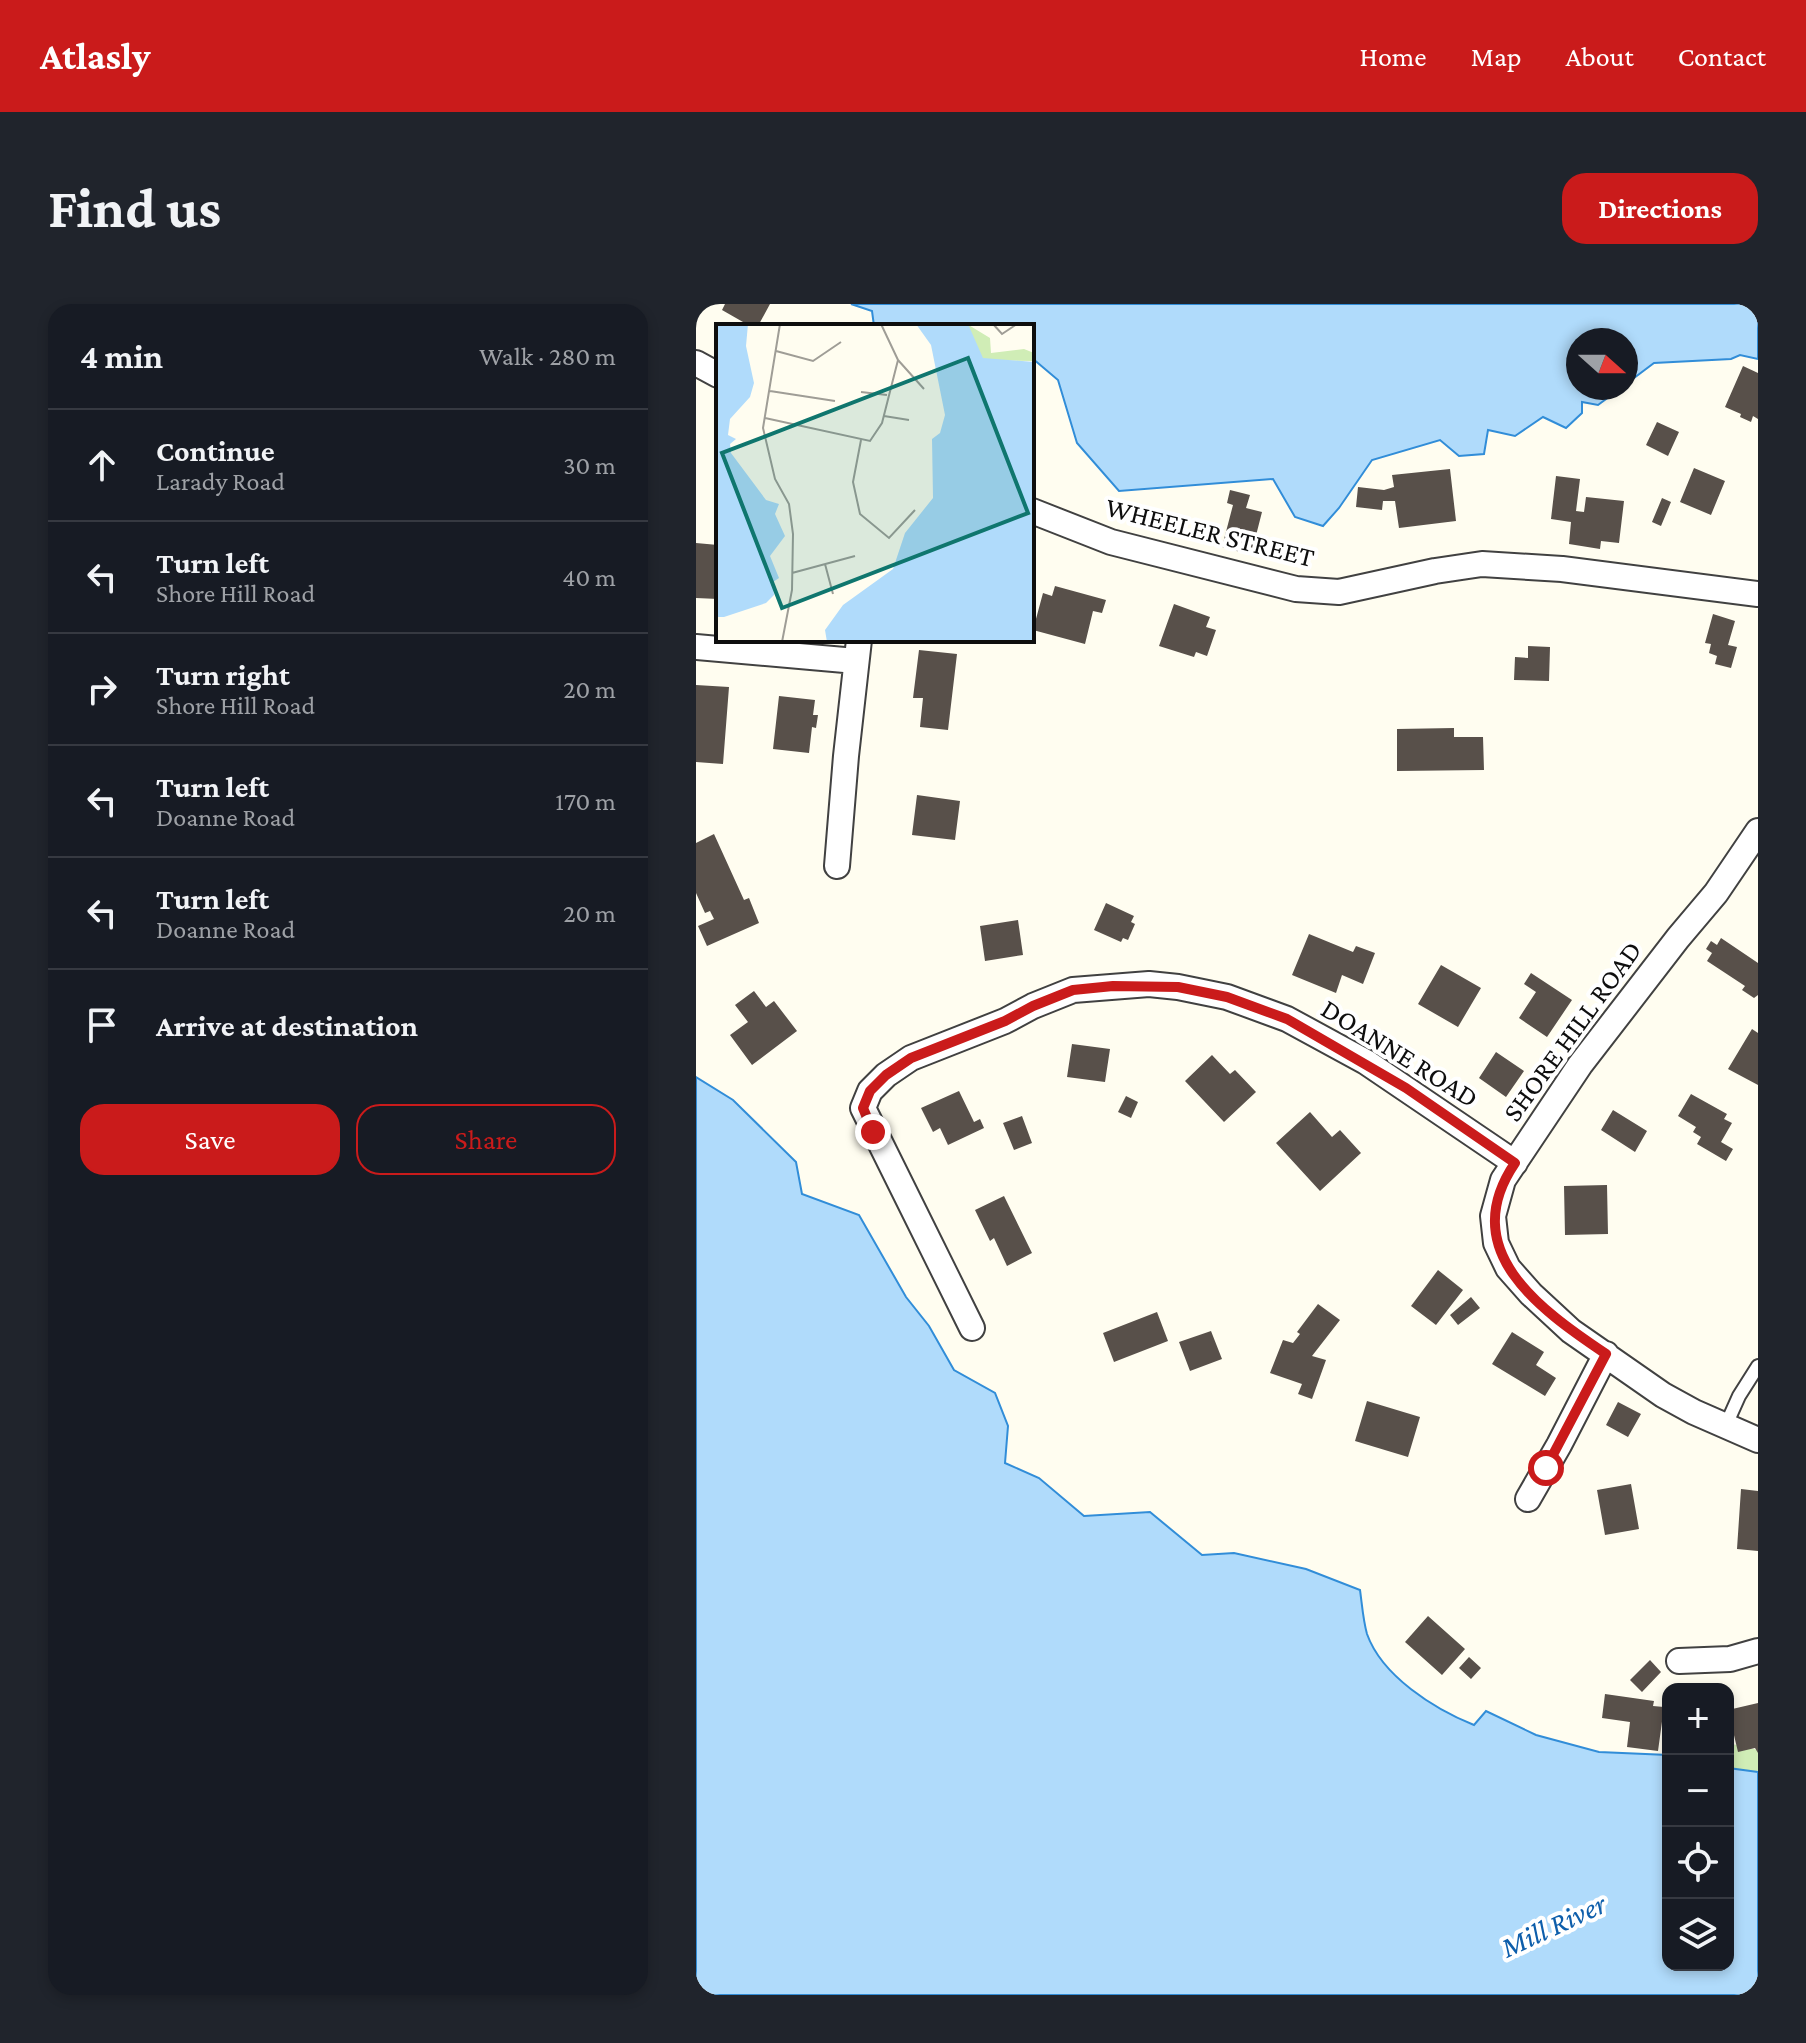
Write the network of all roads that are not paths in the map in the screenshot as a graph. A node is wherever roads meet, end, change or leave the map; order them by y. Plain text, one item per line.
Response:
1 (696, 363) edge
2 (716, 374) edge
3 (1034, 512) edge
4 (1758, 594) edge
5 (696, 647) edge
6 (858, 650) edge
7 (1758, 831) edge
8 (837, 866) dead end
9 (1515, 1163) junction
10 (972, 1328) dead end
11 (1606, 1354) junction
12 (1758, 1366) edge
13 (1726, 1425) junction
14 (1758, 1440) edge
15 (1528, 1499) dead end
16 (1758, 1651) edge
17 (1679, 1661) dead end

1 - 2 street
3 - 4 street, WHEELER STREET
5 - 6 street
6 - 8 street
7 - 9 street, SHORE HILL ROAD
9 - 10 street, DOANNE ROAD
9 - 11 street, SHORE HILL ROAD
11 - 13 street, SHORE HILL ROAD
11 - 15 street
12 - 13 lane
13 - 14 street, SHORE HILL ROAD
16 - 17 street

